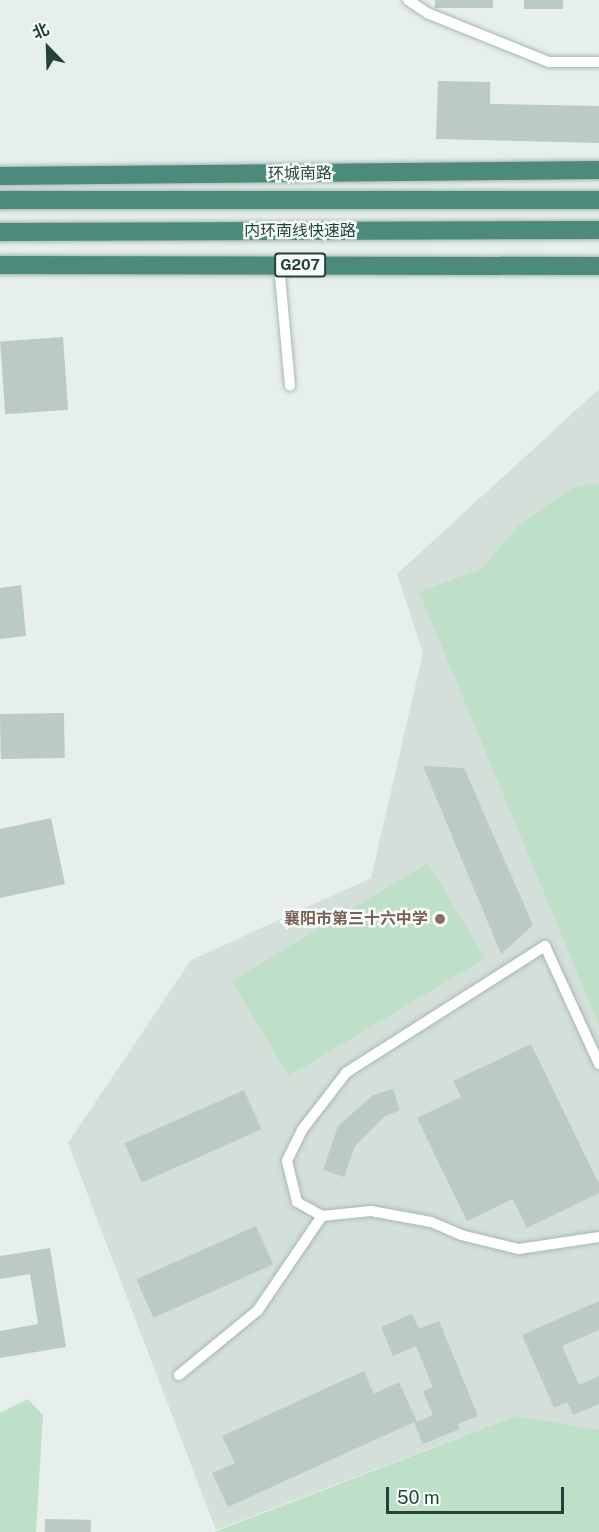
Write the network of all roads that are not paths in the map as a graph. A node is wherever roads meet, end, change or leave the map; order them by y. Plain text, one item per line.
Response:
1 (408, 0) edge
2 (599, 62) edge
3 (599, 170) edge
4 (0, 176) edge
5 (0, 200) edge
6 (599, 200) edge
7 (599, 230) edge
8 (0, 232) edge
9 (0, 265) edge
10 (279, 265) junction
11 (599, 266) edge
12 (290, 386) dead end
13 (599, 1064) edge
14 (322, 1216) junction
15 (599, 1236) edge
16 (179, 1375) dead end

1 - 2 lane
3 - 4 highway, 环城南路
5 - 6 highway, 内环南线快速路
7 - 8 highway, 内环南线快速路 / G207
9 - 10 highway, G207
10 - 11 highway, G207
10 - 12 lane
13 - 14 lane
14 - 15 lane
14 - 16 lane

